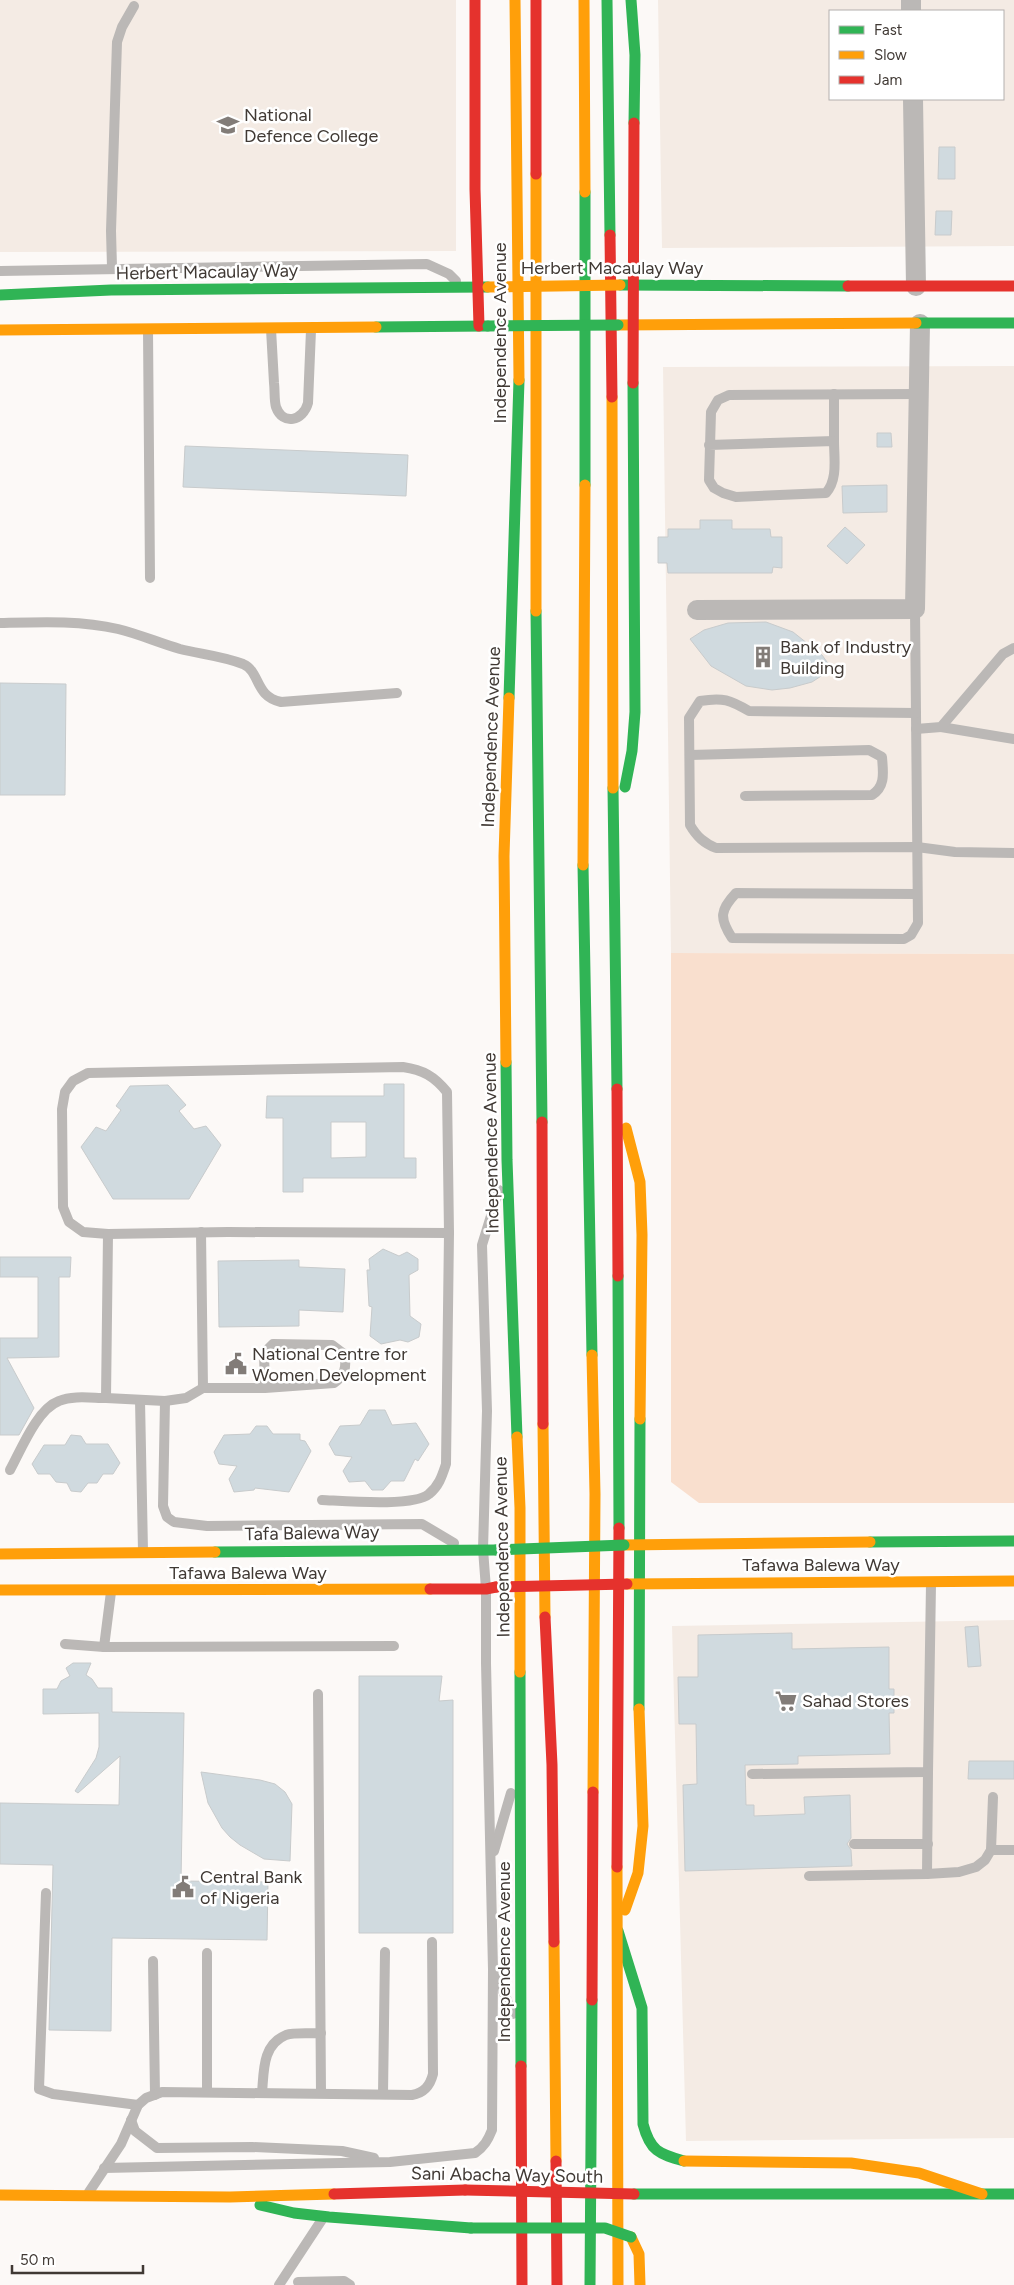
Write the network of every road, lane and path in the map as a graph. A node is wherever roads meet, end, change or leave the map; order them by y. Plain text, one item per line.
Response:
1 (475, 0) edge
2 (514, 0) edge
3 (536, 0) edge
4 (584, 0) edge
5 (608, 0) edge
6 (631, 0) edge
7 (134, 6) dead end
8 (913, 100) edge
9 (112, 268) junction
10 (0, 271) edge
11 (633, 285) junction
12 (461, 286) junction
13 (916, 286) junction
14 (1014, 286) edge
15 (483, 287) junction
16 (0, 295) edge
17 (1014, 323) edge
18 (920, 324) junction
19 (633, 325) junction
20 (483, 326) junction
21 (271, 328) junction
22 (311, 328) junction
23 (148, 329) junction
24 (0, 330) edge
25 (834, 394) junction
26 (919, 394) junction
27 (834, 441) junction
28 (709, 445) junction
29 (150, 578) dead end
30 (915, 609) junction
31 (697, 610) dead end
32 (0, 623) edge
33 (1014, 648) edge
34 (396, 693) dead end
35 (916, 713) junction
36 (941, 727) junction
37 (916, 729) junction
38 (1014, 739) edge
39 (690, 755) junction
40 (745, 796) dead end
41 (612, 845) junction
42 (917, 847) junction
43 (1014, 852) edge
44 (917, 894) junction
45 (617, 1102) junction
46 (507, 1160) junction
47 (201, 1232) junction
48 (449, 1233) junction
49 (108, 1234) junction
50 (203, 1388) junction
51 (265, 1388) junction
52 (106, 1398) junction
53 (140, 1400) junction
54 (165, 1400) junction
55 (10, 1470) dead end
56 (322, 1500) dead end
57 (1014, 1541) edge
58 (641, 1545) junction
59 (484, 1549) junction
60 (464, 1550) junction
61 (143, 1553) junction
62 (0, 1554) edge
63 (1014, 1581) edge
64 (931, 1583) junction
65 (641, 1584) junction
66 (491, 1588) junction
67 (0, 1590) edge
68 (111, 1590) junction
69 (64, 1644) dead end
70 (394, 1646) dead end
71 (104, 1647) junction
72 (318, 1694) dead end
73 (521, 1759) junction
74 (928, 1772) junction
75 (752, 1774) dead end
76 (993, 1797) dead end
77 (854, 1844) dead end
78 (928, 1844) junction
79 (990, 1850) junction
80 (1014, 1850) edge
81 (491, 1861) junction
82 (927, 1874) junction
83 (809, 1876) dead end
84 (46, 1893) dead end
85 (618, 1931) junction
86 (432, 1942) dead end
87 (385, 1952) dead end
88 (207, 1953) dead end
89 (153, 1961) dead end
90 (494, 1969) junction
91 (321, 2034) junction
92 (521, 2035) junction
93 (207, 2092) junction
94 (262, 2092) junction
95 (321, 2093) junction
96 (383, 2094) junction
97 (155, 2095) junction
98 (138, 2105) junction
99 (131, 2120) junction
100 (390, 2162) junction
101 (104, 2168) junction
102 (982, 2194) junction
103 (1014, 2194) edge
104 (0, 2195) edge
105 (88, 2195) junction
106 (230, 2197) junction
107 (324, 2217) junction
108 (298, 2258) junction
109 (298, 2284) edge
110 (279, 2285) edge
111 (350, 2285) edge
112 (522, 2285) edge
113 (557, 2285) edge
114 (590, 2285) edge
115 (618, 2285) edge
116 (640, 2285) edge

1 - 15 main road
2 - 46 main road, Independence Avenue
3 - 113 main road, Independence Avenue
4 - 114 main road
5 - 41 main road
6 - 11 main road
7 - 9 lane
8 - 13 street
9 - 10 lane
9 - 12 lane
11 - 13 main road, Herbert Macaulay Way
11 - 15 main road, Herbert Macaulay Way, bridge
11 - 19 main road
12 - 15 main road, Herbert Macaulay Way
12 - 16 main road, Herbert Macaulay Way
13 - 14 main road, Herbert Macaulay Way
15 - 20 main road
17 - 18 main road
18 - 19 main road
18 - 26 street
19 - 20 main road, bridge
19 - 41 main road
20 - 22 main road
21 - 22 main road
21 - 22 lane
21 - 23 main road
23 - 24 main road
23 - 29 lane
25 - 26 lane
25 - 27 lane
25 - 28 lane
26 - 30 street
27 - 28 lane
27 - 28 lane
30 - 31 street
30 - 35 lane
32 - 34 lane
33 - 36 lane
35 - 37 lane
35 - 39 lane
36 - 37 lane
36 - 38 lane
37 - 42 lane
39 - 40 lane
39 - 42 lane
41 - 45 main road
42 - 43 lane
42 - 44 lane
44 - 44 lane
45 - 58 main road
45 - 85 main road
46 - 59 lane
46 - 73 main road, Independence Avenue
47 - 48 lane
47 - 49 lane
47 - 50 lane
48 - 49 lane
48 - 56 lane
49 - 52 lane
50 - 51 lane
50 - 54 lane
51 - 51 lane
52 - 53 lane
52 - 55 lane
53 - 54 lane
53 - 61 lane
54 - 60 lane
57 - 58 main road, Tafa Balewa Way
58 - 59 main road, Tafa Balewa Way, bridge
58 - 65 main road
59 - 60 main road, Tafa Balewa Way
59 - 66 lane
60 - 61 main road, Tafa Balewa Way
61 - 62 main road, Tafa Balewa Way
63 - 64 main road, Tafawa Balewa Way
64 - 65 main road, Tafawa Balewa Way
64 - 74 lane
65 - 66 main road, Tafawa Balewa Way, bridge
65 - 85 main road
66 - 68 main road, Tafawa Balewa Way
66 - 81 lane
67 - 68 main road, Tafawa Balewa Way
68 - 71 lane
69 - 71 lane
70 - 71 lane
72 - 91 lane
73 - 81 lane
73 - 92 main road, Independence Avenue
74 - 75 lane
74 - 78 lane
76 - 79 lane
77 - 78 lane
78 - 82 lane
79 - 80 lane
79 - 82 lane
81 - 90 lane
82 - 83 lane
84 - 98 lane
85 - 102 main road
85 - 115 main road
86 - 96 lane
87 - 96 lane
88 - 93 lane
89 - 97 lane
90 - 92 lane
90 - 100 lane
91 - 94 lane
91 - 95 lane
92 - 112 main road, Independence Avenue
93 - 94 lane
93 - 97 lane
94 - 95 lane
95 - 96 lane
97 - 98 lane
98 - 99 lane
99 - 100 lane
99 - 101 lane
100 - 101 lane
101 - 105 lane
102 - 103 main road, Sani Abacha Way South
102 - 106 main road, Sani Abacha Way South, bridge
104 - 105 main road, Sani Abacha Way South
105 - 106 main road, Sani Abacha Way South
106 - 107 main road
107 - 108 lane
107 - 116 main road, bridge
108 - 109 lane
108 - 110 lane
109 - 111 lane

